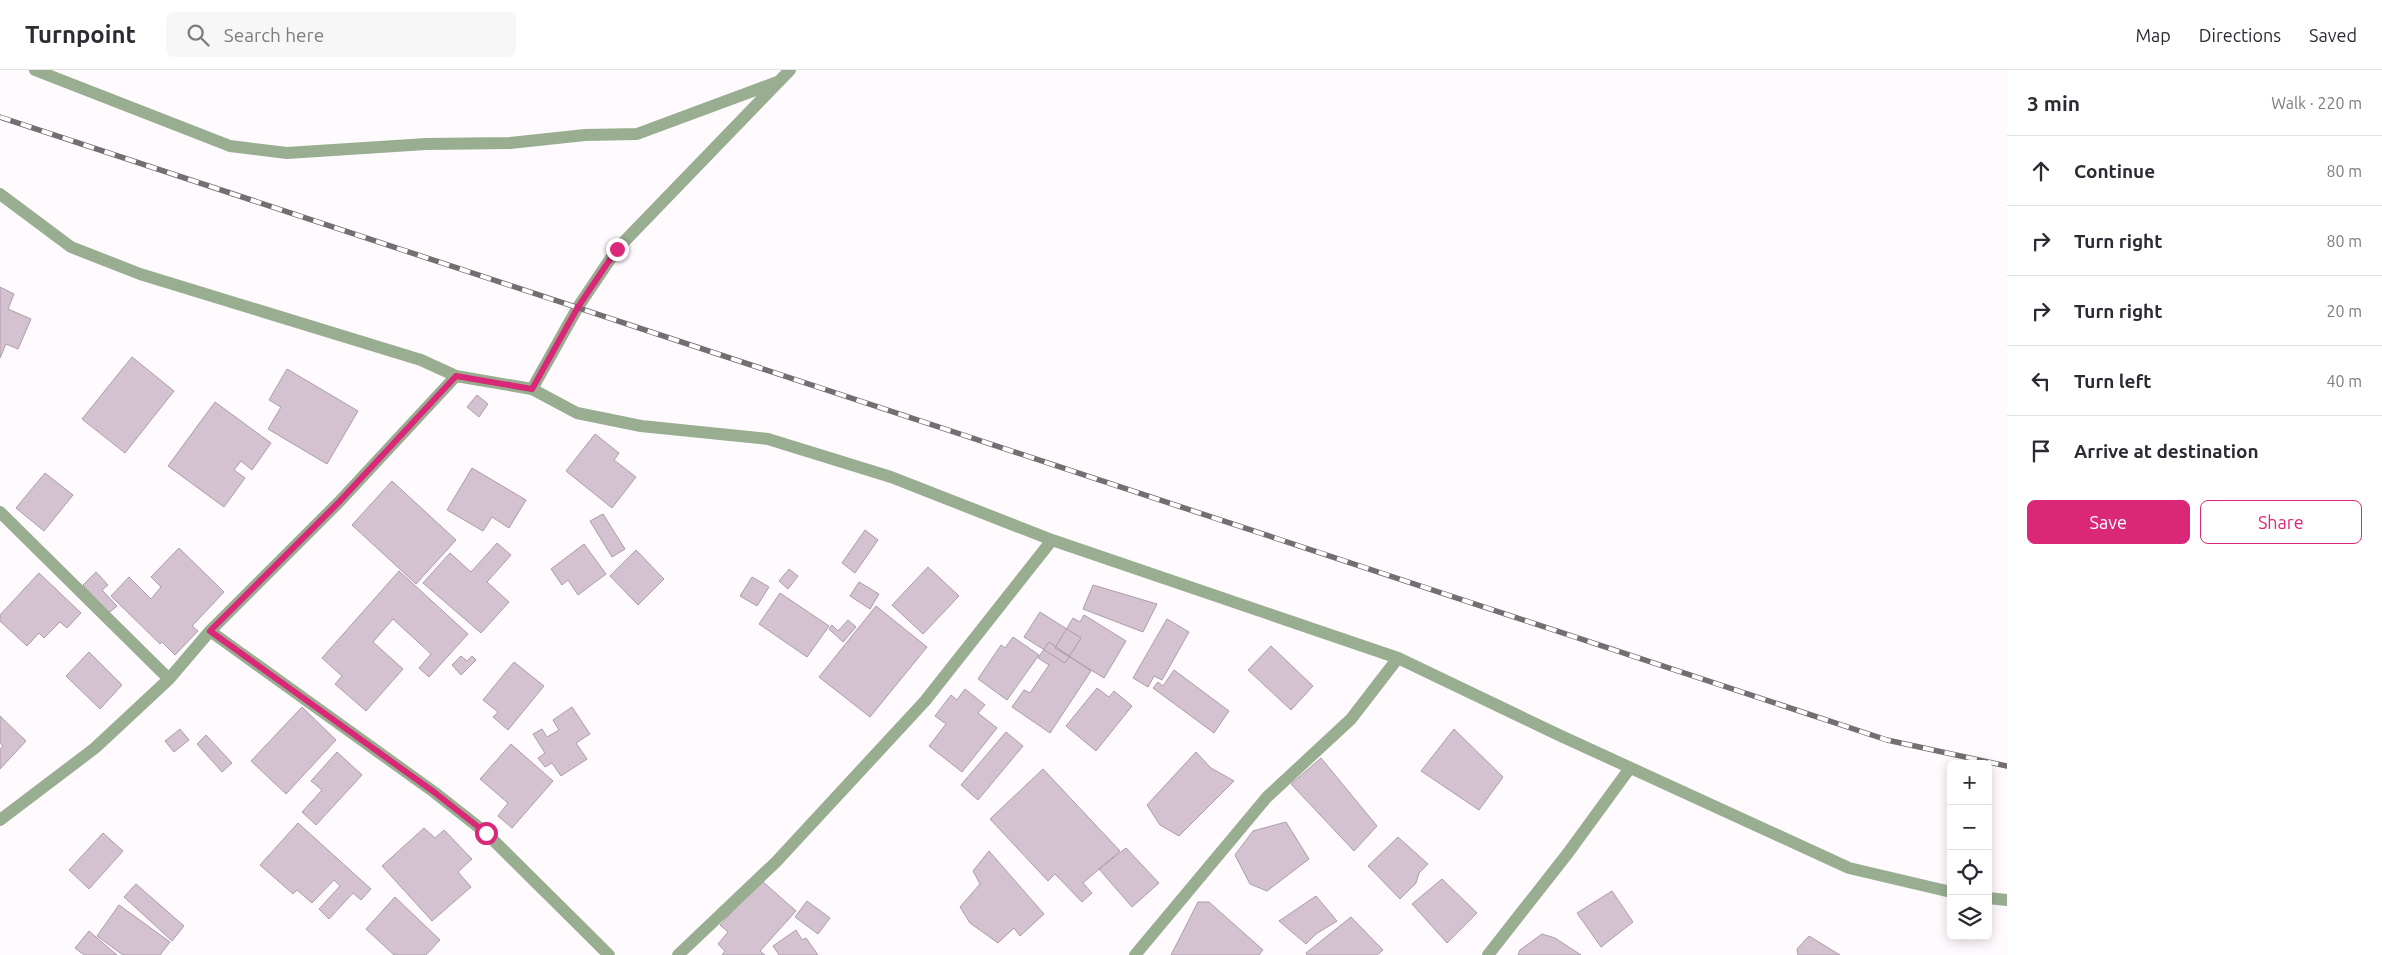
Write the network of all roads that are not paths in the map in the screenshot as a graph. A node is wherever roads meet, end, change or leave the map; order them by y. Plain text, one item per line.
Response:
1 (35, 70) edge
2 (790, 70) edge
3 (777, 82) junction
4 (0, 194) edge
5 (456, 376) junction
6 (532, 389) junction
7 (0, 512) edge
8 (1052, 540) junction
9 (210, 631) junction
10 (1398, 658) junction
11 (170, 679) junction
12 (1630, 768) junction
13 (0, 820) edge
14 (1947, 891) edge
15 (1998, 899) edge
16 (2007, 911) edge
17 (609, 955) edge
18 (678, 955) edge
19 (1135, 955) edge
20 (1488, 955) edge

1 - 3 street
2 - 3 street
3 - 6 street
4 - 5 street
5 - 6 street
5 - 9 street
6 - 8 street
7 - 11 street
8 - 10 street
8 - 18 street
9 - 11 street
9 - 17 street
10 - 12 street
10 - 19 street
11 - 13 street
12 - 14 street
12 - 20 street
15 - 16 street

